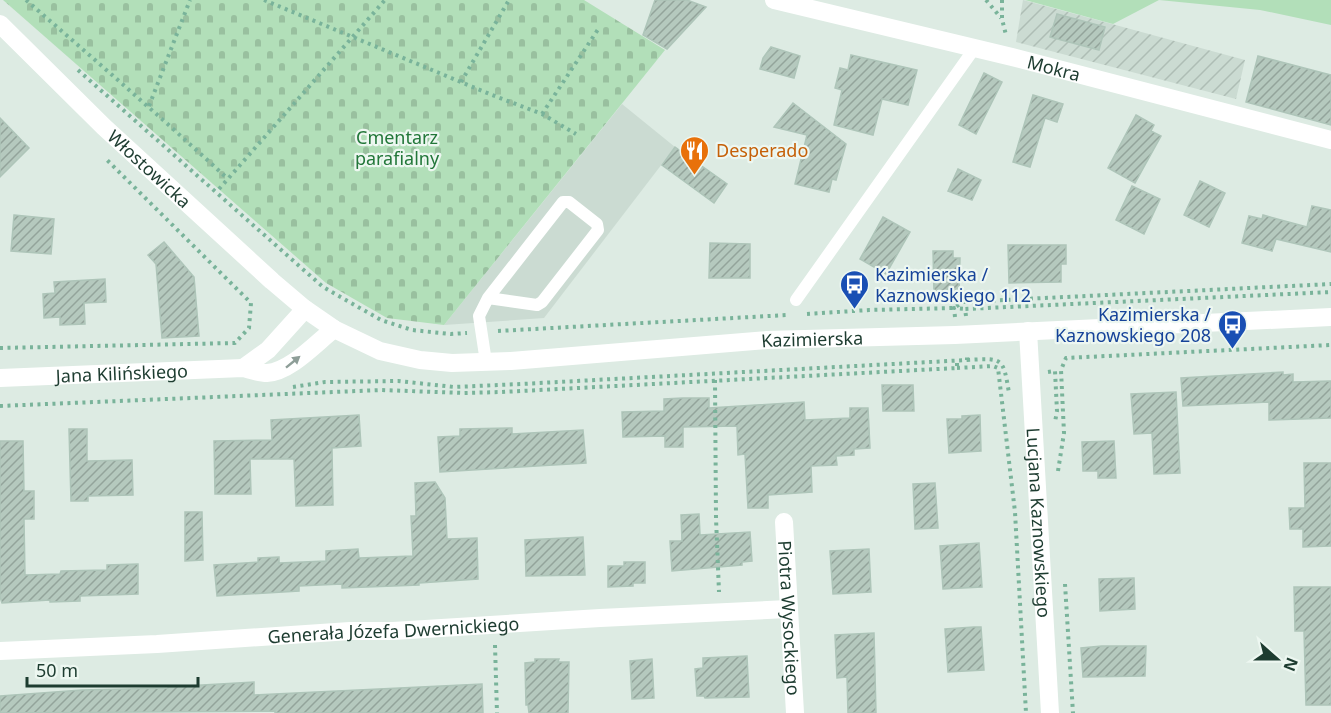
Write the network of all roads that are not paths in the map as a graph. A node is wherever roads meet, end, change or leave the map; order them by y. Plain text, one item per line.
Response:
1 (774, 0) edge
2 (0, 24) edge
3 (974, 49) junction
4 (1331, 140) edge
5 (488, 298) junction
6 (796, 300) dead end
7 (306, 309) junction
8 (1331, 317) edge
9 (334, 329) junction
10 (1028, 332) junction
11 (486, 362) junction
12 (243, 369) junction
13 (0, 378) edge
14 (784, 522) dead end
15 (788, 609) junction
16 (0, 651) edge
17 (795, 713) edge
18 (1050, 713) edge

1 - 3 street, Mokra
2 - 7 street, Włostowicka
3 - 4 street, Mokra
3 - 6 lane
5 - 5 lane
5 - 11 lane
7 - 9 street, Kazimierska
7 - 12 street
8 - 10 street, Kazimierska
9 - 11 street, Kazimierska
12 -> 9 street, Jana Kilińskiego
10 - 11 street, Kazimierska
10 - 18 street, Lucjana Kaznowskiego
12 - 13 street, Jana Kilińskiego
14 - 15 street, Piotra Wysockiego
15 - 16 street, Generała Józefa Dwernickiego
15 - 17 street, Piotra Wysockiego

